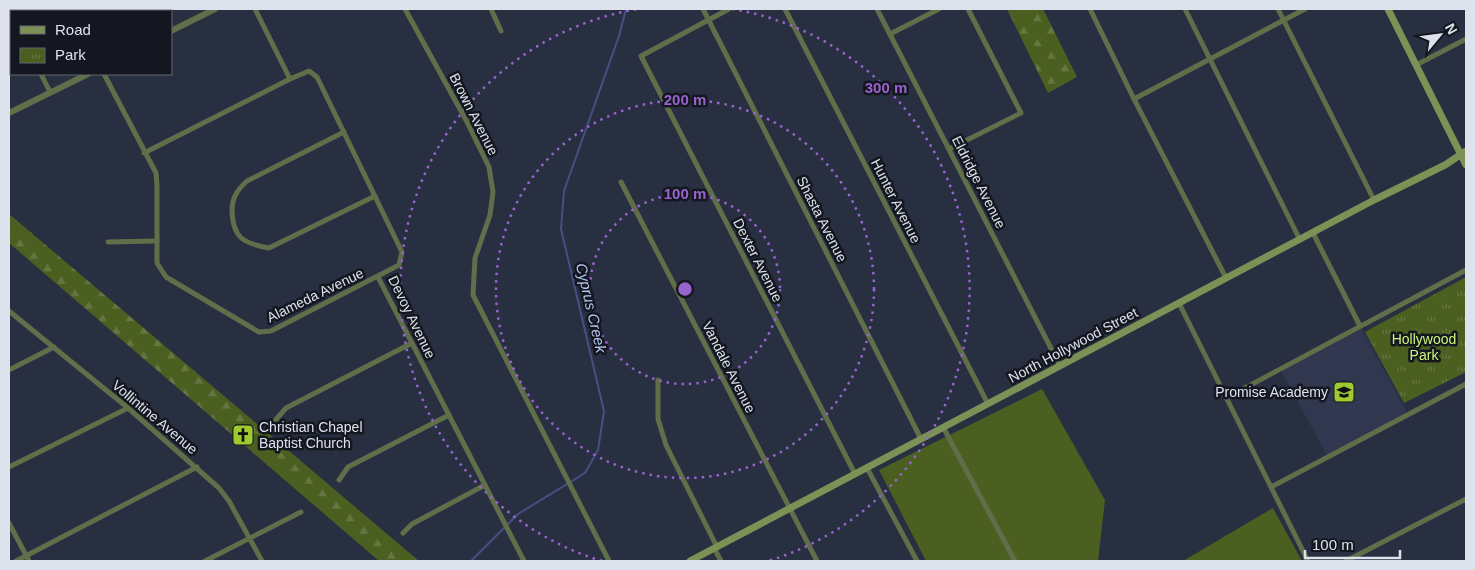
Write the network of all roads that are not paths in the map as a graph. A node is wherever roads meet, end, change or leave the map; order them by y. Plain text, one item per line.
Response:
1 (255, 9) edge
2 (405, 9) edge
3 (491, 9) edge
4 (703, 9) edge
5 (729, 9) edge
6 (785, 9) edge
7 (877, 9) edge
8 (939, 9) edge
9 (968, 9) edge
10 (1090, 9) edge
11 (1185, 9) edge
12 (1278, 9) edge
13 (1305, 9) edge
14 (1388, 9) edge
15 (211, 10) edge
16 (708, 20) junction
17 (1284, 20) junction
18 (172, 30) edge
19 (501, 31) dead end
20 (890, 34) junction
21 (1466, 38) edge
22 (1211, 59) junction
23 (1416, 65) junction
24 (42, 75) edge
25 (86, 75) edge
26 (105, 75) edge
27 (290, 79) junction
28 (50, 92) junction
29 (1134, 99) junction
30 (9, 113) edge
31 (344, 132) junction
32 (949, 149) junction
33 (1463, 152) edge
34 (144, 153) junction
35 (1466, 165) edge
36 (621, 182) dead end
37 (375, 196) junction
38 (1374, 200) junction
39 (1313, 233) junction
40 (1300, 240) junction
41 (157, 241) junction
42 (108, 242) dead end
43 (1466, 270) edge
44 (378, 277) junction
45 (1226, 278) junction
46 (1180, 303) junction
47 (9, 311) edge
48 (1360, 326) junction
49 (412, 343) junction
50 (54, 347) junction
51 (1060, 366) junction
52 (9, 370) edge
53 (658, 380) dead end
54 (1466, 384) edge
55 (1226, 398) junction
56 (988, 404) junction
57 (128, 408) junction
58 (449, 415) junction
59 (273, 423) dead end
60 (943, 427) junction
61 (921, 439) junction
62 (9, 467) edge
63 (197, 467) junction
64 (867, 468) junction
65 (855, 474) junction
66 (339, 480) dead end
67 (485, 485) junction
68 (1271, 487) junction
69 (1466, 499) edge
70 (789, 508) junction
71 (302, 512) dead end
72 (9, 523) edge
73 (403, 533) dead end
74 (250, 537) junction
75 (716, 548) junction
76 (28, 559) edge
77 (16, 561) edge
78 (205, 561) edge
79 (262, 561) edge
80 (524, 561) edge
81 (609, 561) edge
82 (690, 561) edge
83 (721, 561) edge
84 (817, 561) edge
85 (917, 561) edge
86 (1015, 561) edge
87 (1308, 561) edge
88 (1346, 561) edge

1 - 27 street
2 - 81 street, Brown Avenue
3 - 19 street
4 - 16 street, Shasta Avenue
5 - 16 street
6 - 56 street, Hunter Avenue
7 - 20 street, Eldridge Avenue
8 - 20 street
9 - 32 street
10 - 29 street
11 - 22 street
12 - 17 street
13 - 17 street
14 - 23 main road
15 - 18 street
16 - 61 street, Shasta Avenue
16 - 65 street, Dexter Avenue
17 - 22 street
17 - 38 street
20 - 32 street, Eldridge Avenue
21 - 23 street
22 - 29 street
22 - 40 street
23 - 33 main road
24 - 28 street
25 - 28 street
26 - 34 street, Alameda Avenue
27 - 31 street, Devoy Avenue
27 - 34 street
28 - 30 street
29 - 45 street
31 - 37 street, Devoy Avenue
31 - 37 street
32 - 51 street, Eldridge Avenue
33 - 35 main road
33 - 38 main road, North Hollywood Street
34 - 41 street, Alameda Avenue
36 - 70 street, Vandale Avenue
37 - 44 street, Devoy Avenue
38 - 39 main road, North Hollywood Street
39 - 40 main road, North Hollywood Street
39 - 48 street
40 - 45 main road, North Hollywood Street
41 - 42 street
41 - 44 street, Alameda Avenue
43 - 48 street
44 - 49 street, Devoy Avenue
45 - 46 main road, North Hollywood Street
46 - 51 main road, North Hollywood Street
46 - 55 street
47 - 50 street, Vollintine Avenue
48 - 55 street
49 - 58 street, Devoy Avenue
49 - 59 street
50 - 52 street
50 - 57 street, Vollintine Avenue
51 - 56 main road, North Hollywood Street
53 - 75 street
54 - 68 street
55 - 68 street
56 - 60 main road, North Hollywood Street
57 - 62 street
57 - 63 street, Vollintine Avenue
58 - 66 street
58 - 67 street, Devoy Avenue
60 - 61 main road, North Hollywood Street
60 - 86 street
61 - 64 main road, North Hollywood Street
63 - 74 street, Vollintine Avenue
63 - 76 street
64 - 65 main road, North Hollywood Street
64 - 85 street
65 - 70 main road, North Hollywood Street
67 - 73 street
67 - 80 street, Devoy Avenue
68 - 87 street
69 - 88 street
70 - 75 main road, North Hollywood Street
70 - 84 street, Vandale Avenue
71 - 74 street
72 - 76 street
74 - 78 street
74 - 79 street, Vollintine Avenue
75 - 82 main road, North Hollywood Street
75 - 83 street
76 - 77 street

